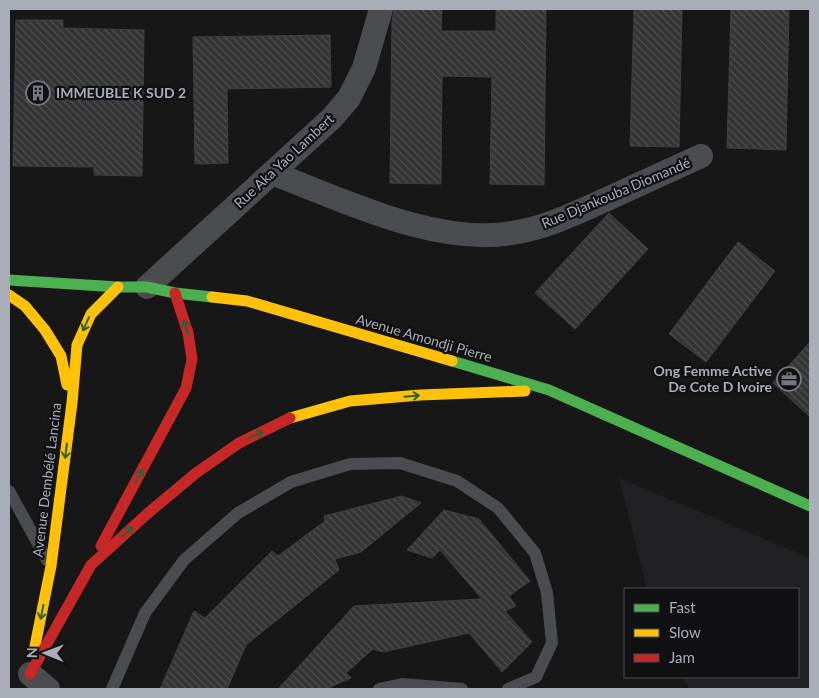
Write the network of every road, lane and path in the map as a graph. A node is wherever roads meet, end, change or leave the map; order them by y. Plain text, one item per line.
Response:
1 (381, 9) edge
2 (701, 156) dead end
3 (272, 173) junction
4 (9, 280) edge
5 (118, 287) junction
6 (147, 288) junction
7 (175, 293) junction
8 (9, 295) edge
9 (549, 390) junction
10 (72, 403) junction
11 (9, 490) edge
12 (810, 506) edge
13 (91, 565) junction
14 (51, 566) junction
15 (28, 682) edge
16 (48, 689) edge
17 (112, 689) edge
18 (379, 689) edge
19 (462, 689) edge
20 (508, 689) edge

1 - 3 street, Rue Aka Yao Lambert
2 - 3 street, Rue Djankouba Diomandé
3 - 6 street, Rue Aka Yao Lambert
4 - 5 street, Avenue Amondji Pierre
5 - 6 street, Avenue Amondji Pierre
5 -> 10 street, Avenue Dembélé Lancina
6 - 7 street, Avenue Amondji Pierre
7 - 9 street, Avenue Amondji Pierre
13 -> 7 street
8 - 10 street
9 - 12 street, Avenue Amondji Pierre
13 -> 9 street
10 -> 14 street, Avenue Dembélé Lancina
11 - 14 lane
13 - 15 street
14 -> 15 street, Avenue Dembélé Lancina
15 - 16 street
17 - 20 lane
18 - 19 lane

